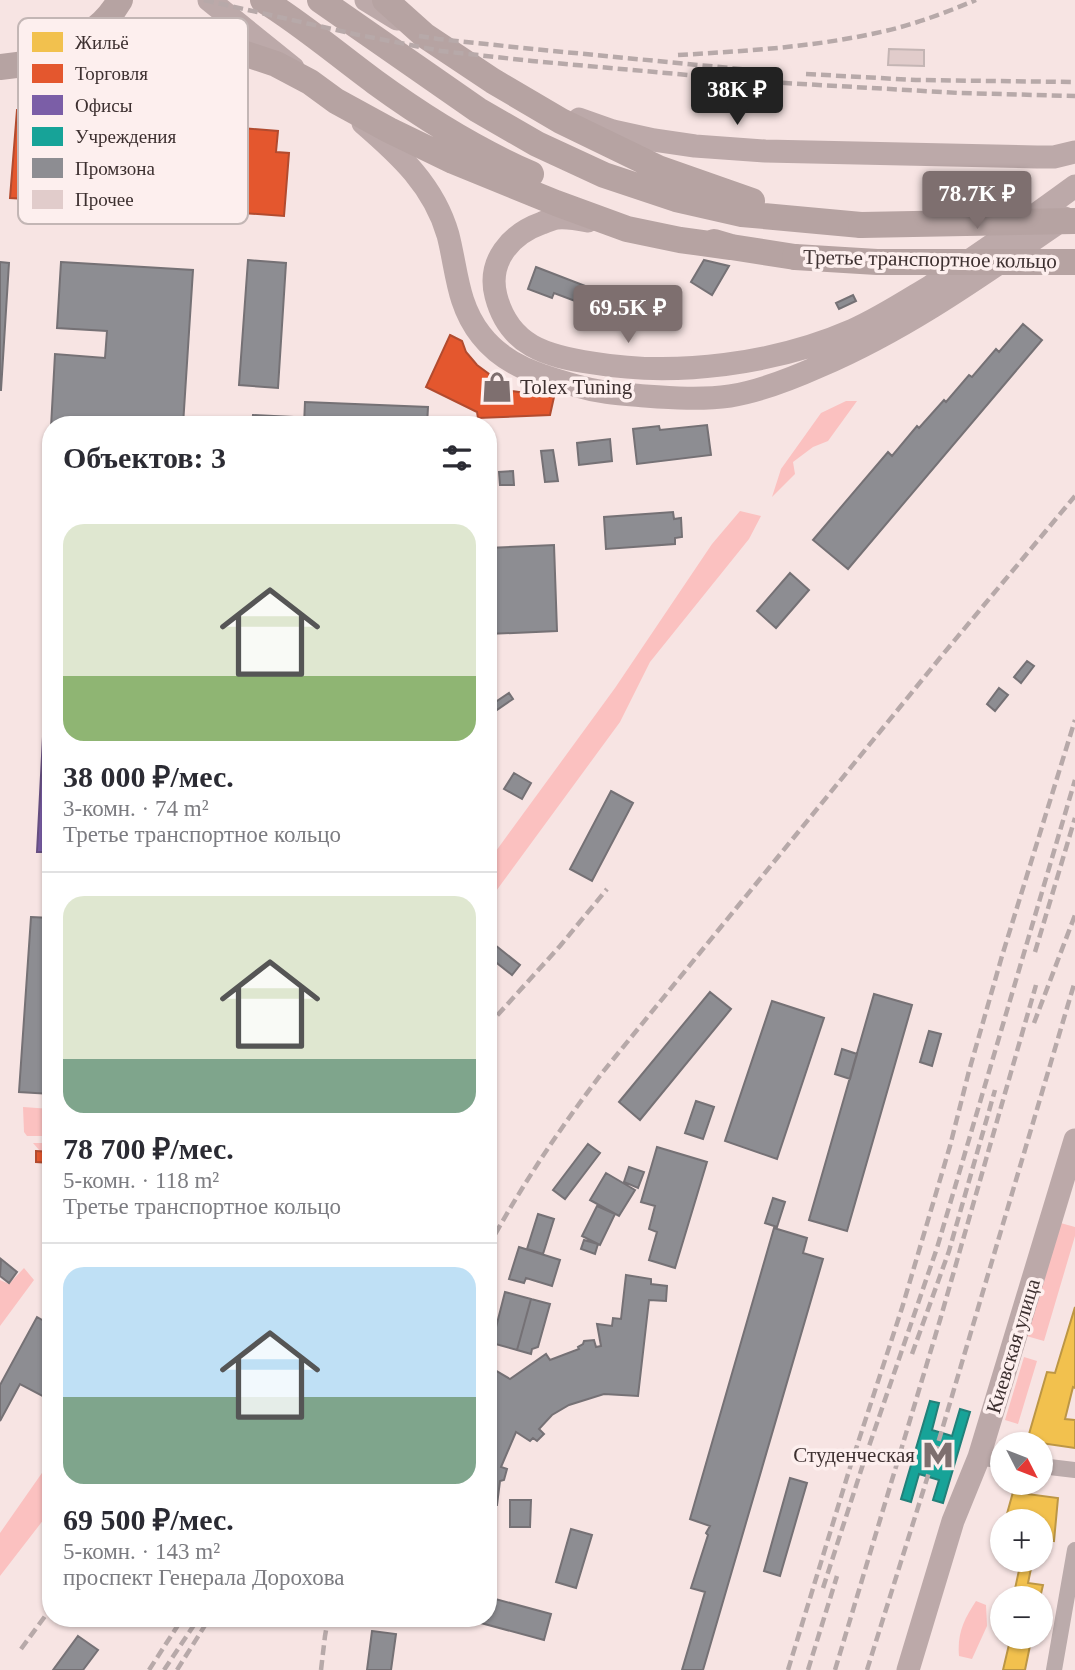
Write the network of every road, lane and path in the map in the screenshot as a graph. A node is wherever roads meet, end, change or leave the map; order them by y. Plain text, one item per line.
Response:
1 (120, 0) edge
2 (208, 0) edge
3 (263, 0) edge
4 (320, 0) edge
5 (366, 0) edge
6 (385, 0) edge
7 (107, 18) edge
8 (232, 18) edge
9 (248, 30) edge
10 (424, 35) junction
11 (248, 55) edge
12 (493, 80) junction
13 (310, 82) junction
14 (336, 101) junction
15 (1075, 152) edge
16 (1075, 186) edge
17 (1075, 210) edge
18 (1075, 221) edge
19 (817, 222) junction
20 (627, 229) junction
21 (732, 247) junction
22 (1075, 262) edge
23 (1075, 1140) edge
24 (979, 1457) junction
25 (990, 1459) edge
26 (1054, 1468) edge
27 (1075, 1470) edge
28 (1075, 1550) edge
29 (908, 1670) edge
30 (1054, 1670) edge

1 - 7 main road
2 - 8 main road
3 - 21 main road, Третье транспортное кольцо
4 - 19 main road, Третье транспортное кольцо
5 - 10 main road
6 - 10 main road
9 - 13 main road
10 - 12 main road
11 - 13 main road
12 - 15 main road
12 - 19 main road
13 - 14 main road
14 - 17 main road
14 - 20 main road
16 - 20 main road
18 - 19 main road, Третье транспортное кольцо, bridge
20 - 21 main road
21 - 22 main road, Третье транспортное кольцо, bridge
23 - 24 main road, Киевская улица
24 - 25 street
24 - 29 main road, Киевская улица
26 - 27 street
28 - 30 street

